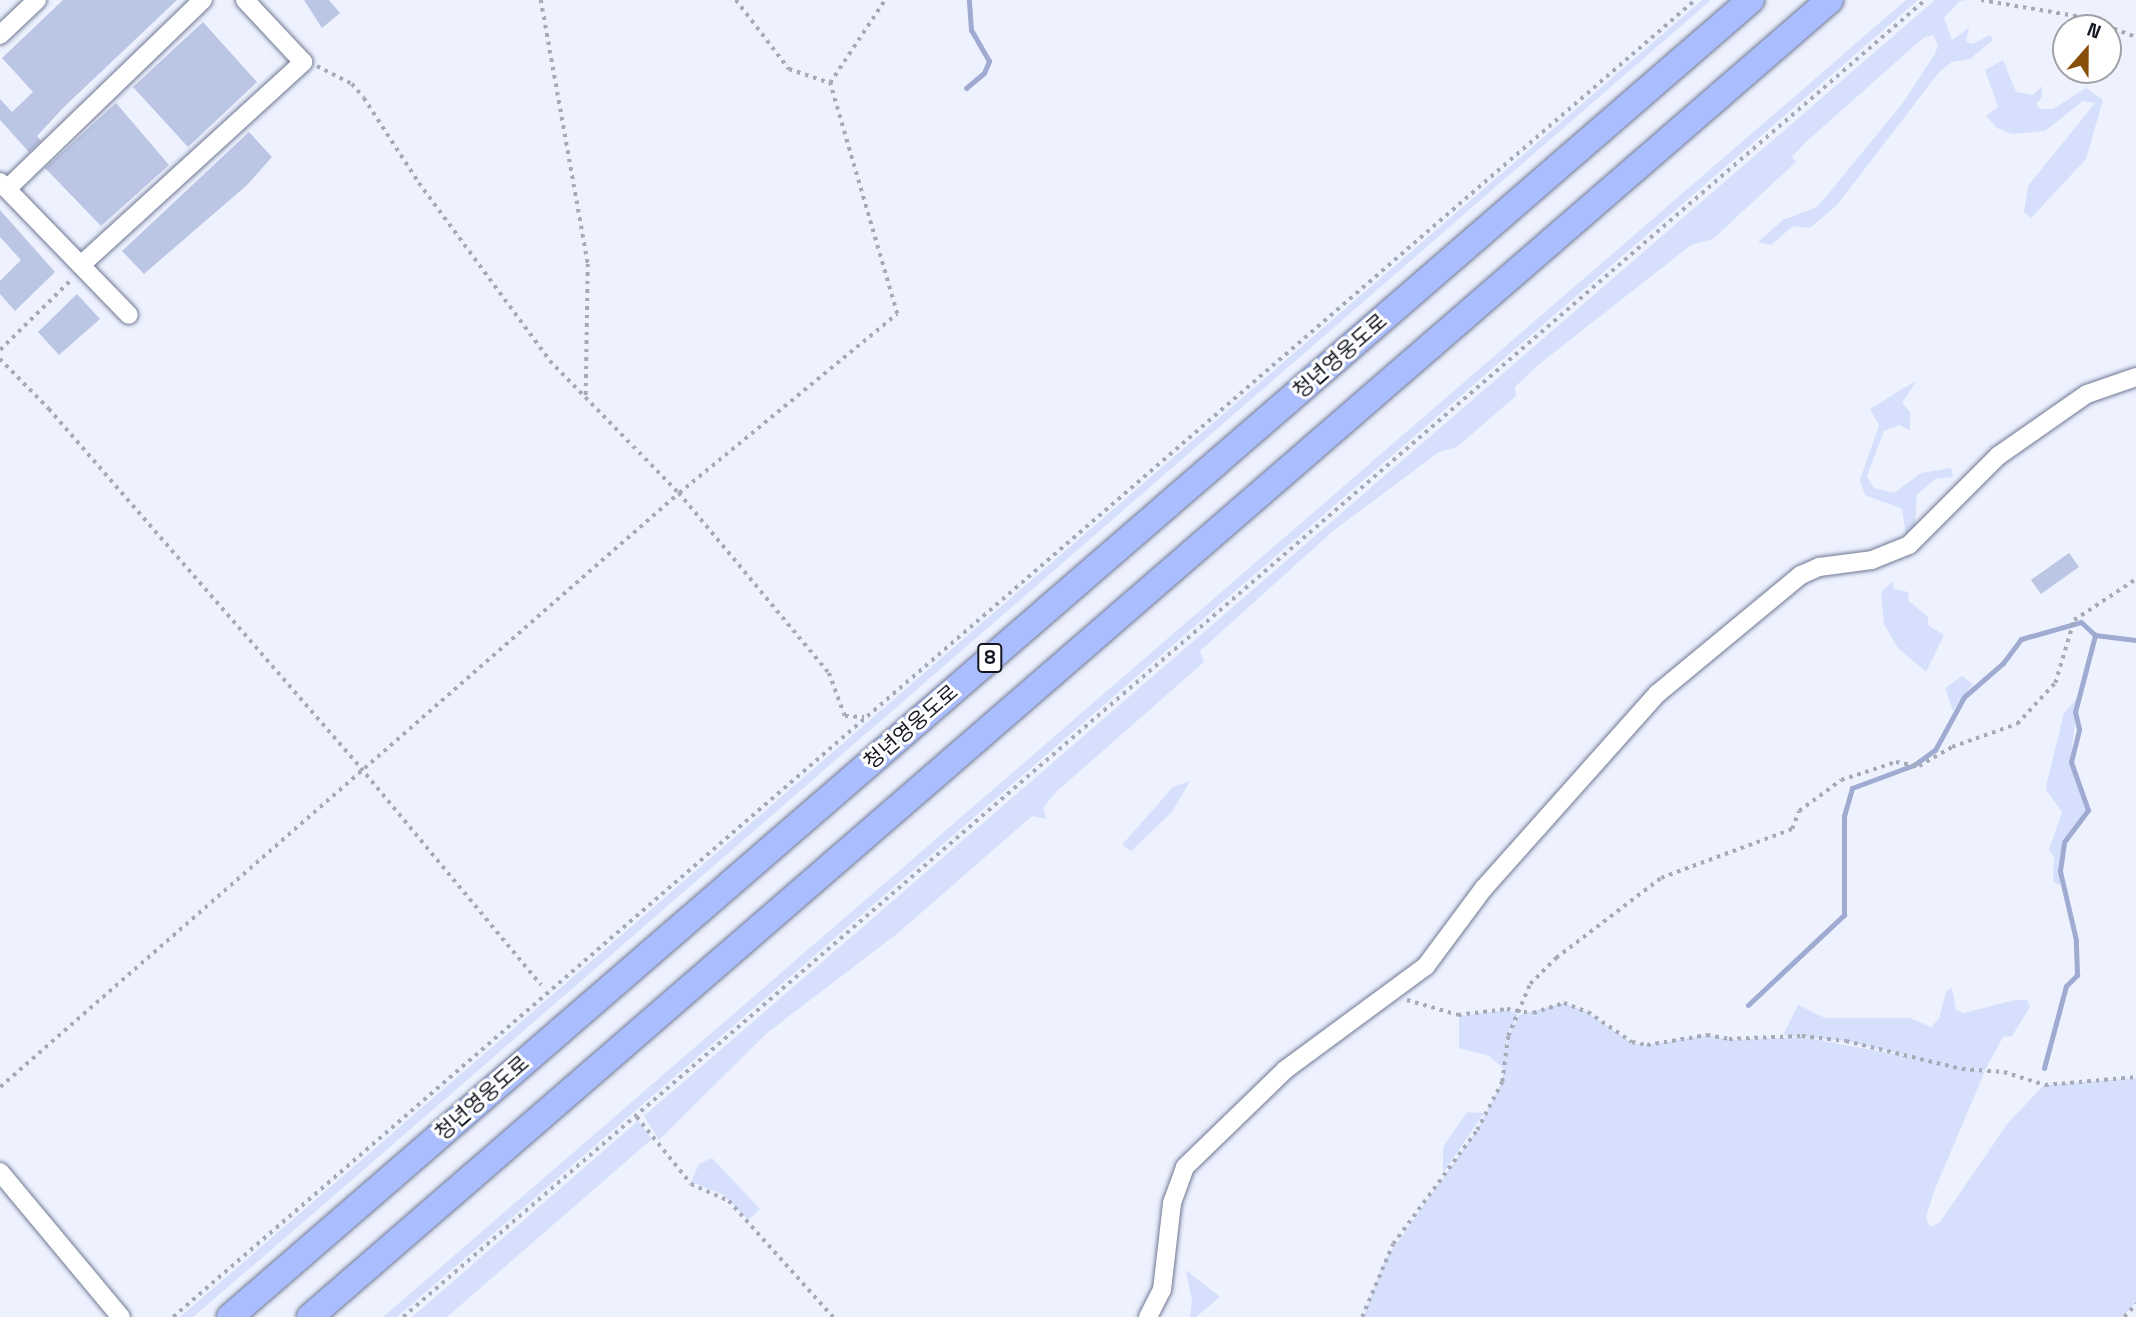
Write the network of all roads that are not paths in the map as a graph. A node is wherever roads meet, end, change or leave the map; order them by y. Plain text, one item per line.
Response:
1 (37, 0) edge
2 (203, 0) edge
3 (245, 0) edge
4 (1751, 0) edge
5 (1830, 0) edge
6 (0, 36) edge
7 (4, 185) edge
8 (81, 265) junction
9 (129, 315) dead end
10 (2136, 377) edge
11 (0, 1172) edge
12 (121, 1317) edge
13 (230, 1317) edge
14 (310, 1317) edge
15 (1148, 1317) edge

1 - 6 street
2 - 7 street
3 - 8 street
4 - 13 highway, 청년영웅도로 / 8
5 - 14 highway
7 - 8 street
8 - 9 street
10 - 15 street
11 - 12 street

